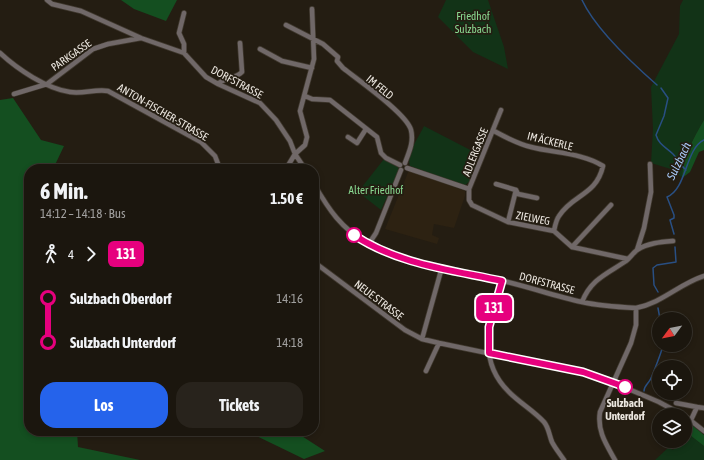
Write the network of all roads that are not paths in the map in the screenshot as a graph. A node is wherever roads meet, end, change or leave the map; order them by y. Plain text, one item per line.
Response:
1 (47, 0) edge
2 (312, 9) dead end
3 (184, 13) dead end
4 (286, 25) dead end
5 (141, 38) junction
6 (313, 38) junction
7 (240, 44) dead end
8 (260, 49) dead end
9 (0, 53) edge
10 (184, 53) junction
11 (312, 68) junction
12 (46, 84) junction
13 (218, 84) junction
14 (14, 94) dead end
15 (305, 96) junction
16 (501, 110) dead end
17 (366, 129) junction
18 (494, 131) junction
19 (348, 137) dead end
20 (295, 154) junction
21 (218, 164) edge
22 (289, 164) edge
23 (302, 164) edge
24 (650, 164) dead end
25 (402, 166) junction
26 (496, 184) dead end
27 (469, 189) junction
28 (516, 190) junction
29 (319, 192) edge
30 (537, 198) dead end
31 (469, 200) joint
32 (611, 205) dead end
33 (508, 222) junction
34 (554, 231) junction
35 (673, 241) dead end
36 (368, 245) junction
37 (572, 247) junction
38 (636, 250) junction
39 (628, 260) junction
40 (319, 266) edge
41 (442, 267) junction
42 (704, 276) edge
43 (502, 281) junction
44 (582, 302) junction
45 (636, 308) junction
46 (422, 339) junction
47 (439, 343) junction
48 (489, 353) junction
49 (426, 370) dead end
50 (614, 382) junction
51 (676, 403) dead end
52 (697, 407) junction
53 (670, 408) edge
54 (704, 408) edge
55 (692, 418) edge
56 (692, 421) edge
57 (704, 431) edge
58 (564, 460) edge
59 (615, 460) edge

1 - 5 street, DORFSTRASSE
2 - 6 street
3 - 10 street, DORFSTRASSE
4 - 6 street, IM FELD
5 - 10 street, DORFSTRASSE
5 - 12 street, PARKGASSE
6 - 11 street
6 - 25 street, IM FELD
7 - 13 street
8 - 11 street
9 - 12 street, ANTON-FISCHER-STRASSE
10 - 13 street, DORFSTRASSE
11 - 15 street
12 - 14 street, PARKGASSE
12 - 21 street, ANTON-FISCHER-STRASSE
13 - 20 street, DORFSTRASSE
15 - 17 street
15 - 20 street
16 - 18 street, ADLERGASSE
17 - 19 street
17 - 25 street
18 - 27 street, ADLERGASSE
18 - 34 street, IM ÄCKERLE
20 - 22 street
20 - 23 street, DORFSTRASSE
24 - 38 street
25 - 27 street
25 - 36 street, IM FELD
26 - 28 street, ZIELWEG
27 - 31 street, ADLERGASSE
28 - 30 street, ZIELWEG
28 - 33 street, ZIELWEG
29 - 36 street, DORFSTRASSE
31 - 33 street, ZIELWEG
32 - 37 street
33 - 34 street, ZIELWEG
34 - 37 street, ZIELWEG
35 - 38 street
36 - 41 street, DORFSTRASSE
37 - 39 street, ZIELWEG
38 - 39 street
39 - 44 street
40 - 46 street, NEUE STRASSE
41 - 43 street, DORFSTRASSE
41 - 46 street
42 - 45 street, DORFSTRASSE
43 - 44 street, DORFSTRASSE
43 - 48 street
44 - 45 street, DORFSTRASSE
45 - 50 street
46 - 47 street, NEUE STRASSE
47 - 48 street, NEUE STRASSE
47 - 49 street
48 - 50 street, NEUE STRASSE
48 - 58 street
50 - 53 street, NEUE STRASSE
50 - 59 street
51 - 52 street
52 - 54 street
52 - 55 street
56 - 57 street, NEUE STRASSE

